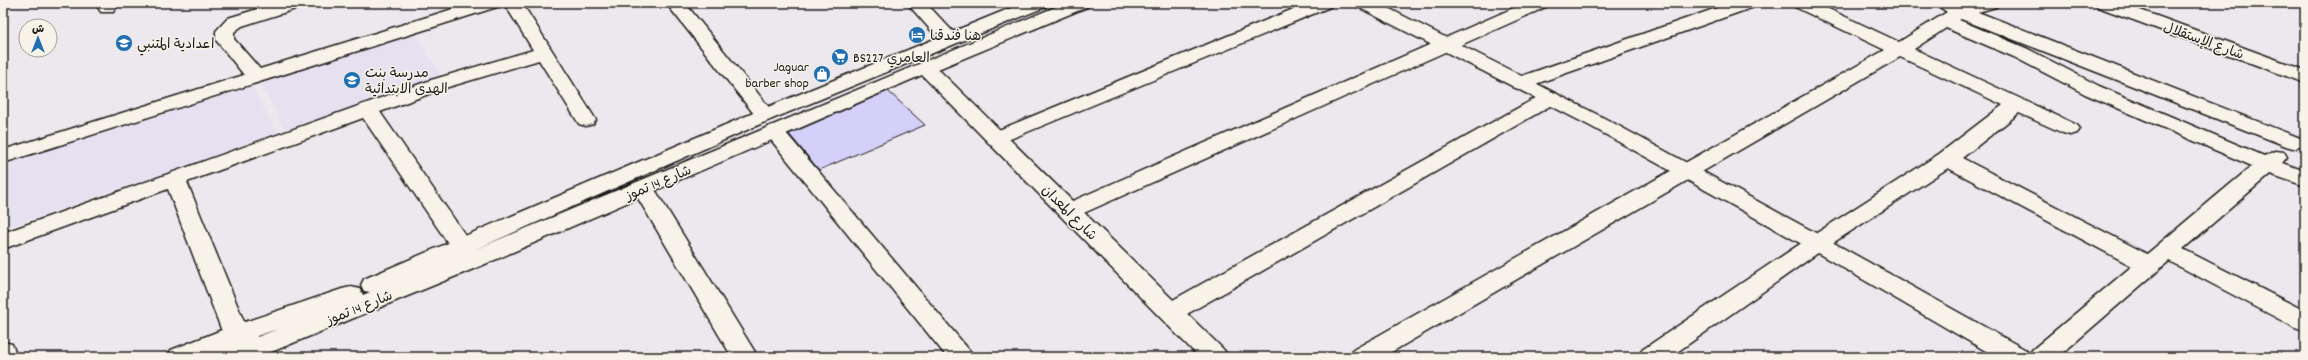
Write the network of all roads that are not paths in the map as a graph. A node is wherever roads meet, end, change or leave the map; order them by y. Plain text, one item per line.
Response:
1 (296, 3) edge
2 (491, 3) edge
3 (513, 3) edge
4 (675, 3) edge
5 (916, 3) edge
6 (1039, 3) edge
7 (1081, 3) edge
8 (1324, 3) edge
9 (1364, 3) edge
10 (1540, 3) edge
11 (1748, 3) edge
12 (1801, 3) edge
13 (1990, 3) edge
14 (2104, 3) edge
15 (2132, 3) edge
16 (1949, 12) edge
17 (949, 39) junction
18 (1446, 46) junction
19 (1900, 49) junction
20 (544, 53) junction
21 (2305, 66) edge
22 (925, 67) junction
23 (256, 77) junction
24 (2305, 77) edge
25 (1520, 83) junction
26 (1550, 98) junction
27 (2018, 104) junction
28 (368, 110) junction
29 (586, 120) dead end
30 (770, 123) junction
31 (2070, 129) dead end
32 (2299, 137) edge
33 (996, 138) junction
34 (3, 157) edge
35 (1948, 159) junction
36 (2267, 165) junction
37 (1686, 170) junction
38 (174, 179) junction
39 (2305, 179) edge
40 (643, 188) junction
41 (1069, 211) junction
42 (3, 241) edge
43 (1817, 243) junction
44 (462, 247) junction
45 (2158, 258) junction
46 (362, 298) junction
47 (1170, 312) junction
48 (2305, 322) edge
49 (235, 346) edge
50 (3, 351) edge
51 (4, 357) edge
52 (180, 357) edge
53 (206, 357) edge
54 (265, 357) edge
55 (745, 357) edge
56 (962, 357) edge
57 (1215, 357) edge
58 (1362, 357) edge
59 (1651, 357) edge
60 (2017, 357) edge
61 (2041, 357) edge

1 - 23 street
2 - 23 street
3 - 20 street
4 - 30 street
5 - 17 street
6 - 17 street, شارع 14 تموز
7 - 22 street, شارع 14 تموز
8 - 33 street
9 - 18 street
10 - 18 street
11 - 25 street
12 - 19 street
13 - 16 street
14 - 24 street, شارع الإستقلال
15 - 21 street, شارع الإستقلال
16 - 19 street
16 - 32 street
16 - 36 street
17 - 30 street, شارع 14 تموز
18 - 25 street
18 - 41 street
19 - 27 street
19 - 37 street
20 - 28 street
20 - 29 street
22 - 30 street, شارع 14 تموز
22 - 33 street, شارع المعدان
23 - 34 street
25 - 26 street
26 - 37 street
26 - 47 street
27 - 31 street
27 - 35 street
28 - 38 street
28 - 44 street
30 - 40 street, شارع 14 تموز
30 - 44 street, شارع 14 تموز
30 - 56 street
32 - 36 street
33 - 41 street, شارع المعدان
35 - 43 street
35 - 45 street
36 - 39 street
36 - 45 street
37 - 43 street
37 - 58 street
38 - 42 street
38 - 49 street
40 - 46 street, شارع 14 تموز
40 - 55 street
41 - 47 street, شارع المعدان
43 - 59 street
43 - 60 street
44 - 46 street, شارع 14 تموز
45 - 48 street
45 - 61 street
46 - 49 street
46 - 53 street, شارع 14 تموز
46 - 54 street
47 - 57 street, شارع المعدان
49 - 52 street
50 - 51 street

